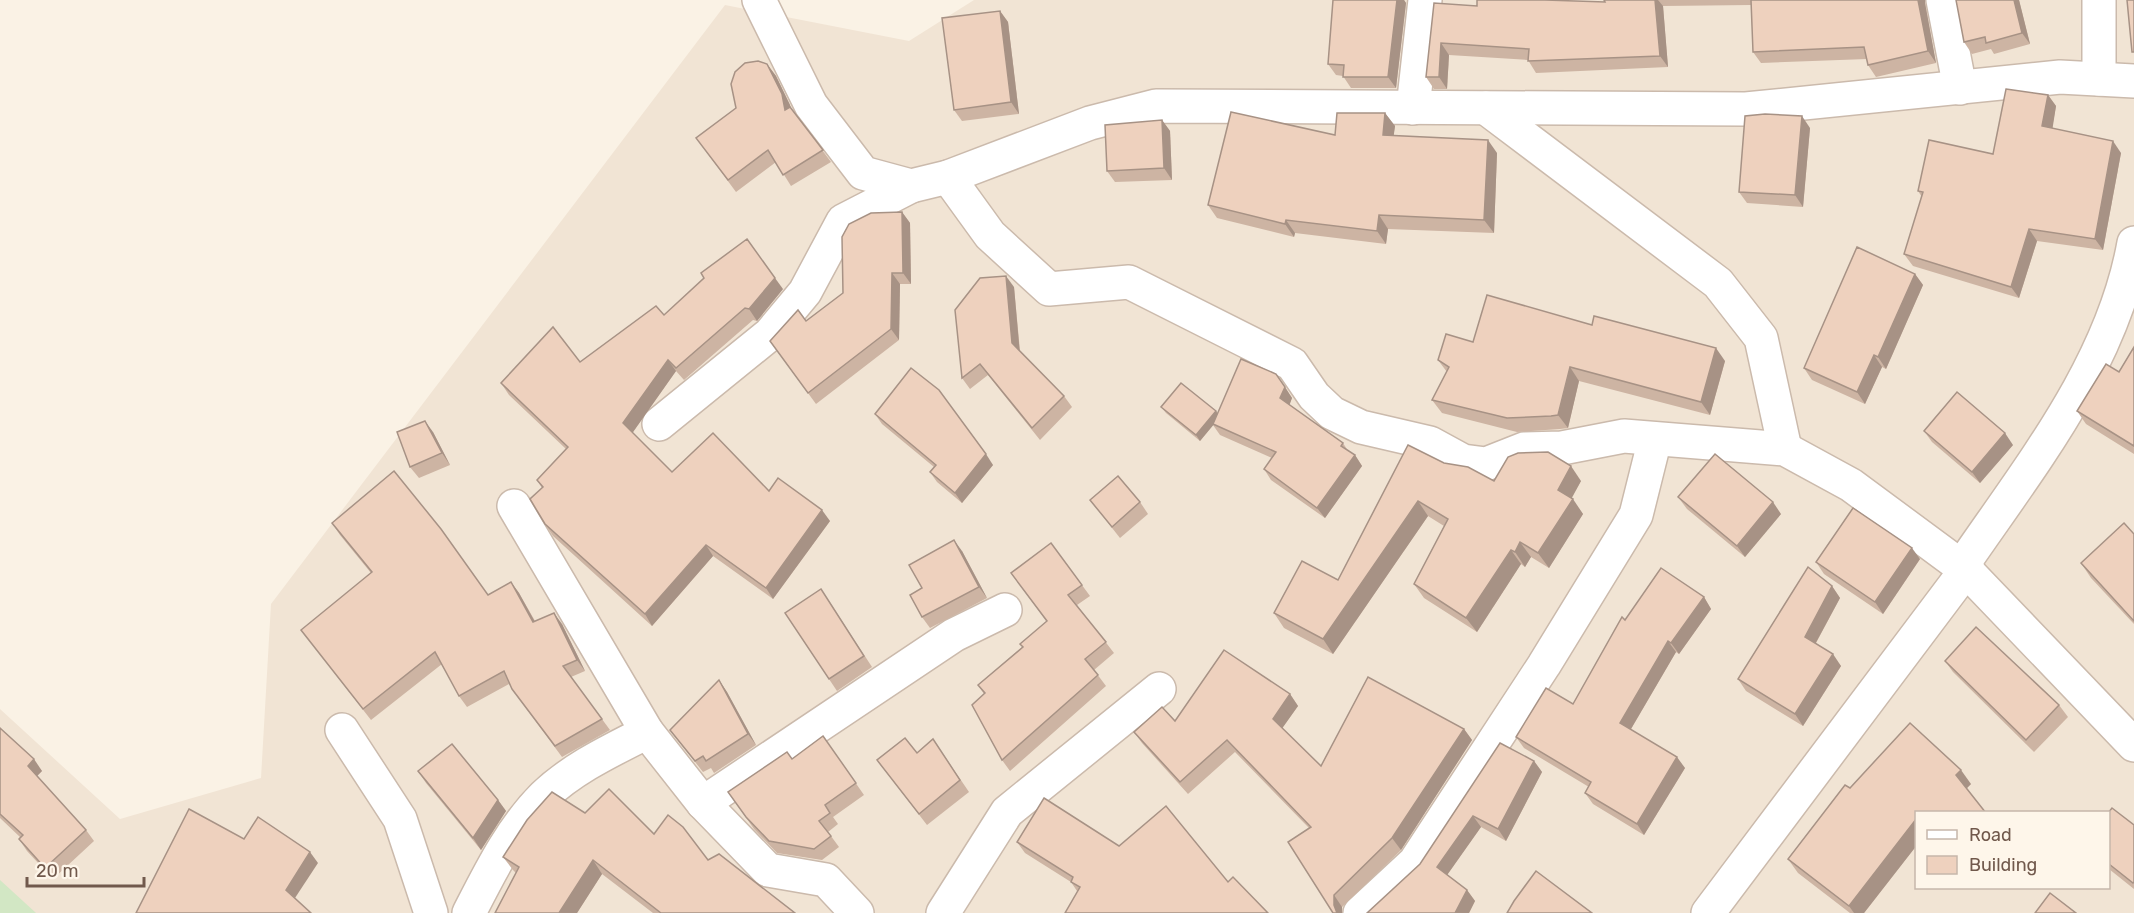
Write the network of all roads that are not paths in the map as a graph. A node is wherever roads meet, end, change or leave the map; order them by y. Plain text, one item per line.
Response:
1 (759, 0) edge
2 (1425, 0) edge
3 (1944, 0) edge
4 (2099, 0) edge
5 (2099, 79) junction
6 (2134, 81) edge
7 (1960, 88) junction
8 (1413, 108) junction
9 (1486, 108) junction
10 (948, 177) junction
11 (911, 186) junction
12 (2134, 243) edge
13 (659, 424) dead end
14 (1655, 439) junction
15 (1785, 449) junction
16 (514, 506) dead end
17 (1966, 570) junction
18 (1005, 610) dead end
19 (1159, 689) dead end
20 (342, 730) dead end
21 (647, 732) junction
22 (2134, 745) edge
23 (703, 803) junction
24 (431, 913) edge
25 (469, 913) edge
26 (857, 913) edge
27 (943, 913) edge
28 (1360, 913) edge
29 (1708, 913) edge

1 - 11 street
2 - 8 street
3 - 7 street
4 - 5 street
5 - 6 street
5 - 7 street
7 - 9 street
8 - 9 street
8 - 10 street
9 - 15 street
10 - 11 street
10 - 14 street
11 - 13 street
12 - 17 street
14 - 15 street
14 - 28 street
15 - 17 street
16 - 21 street
17 - 22 street
17 - 29 street
18 - 23 street
19 - 27 street
20 - 24 street
21 - 23 street
21 - 25 street
23 - 26 street

